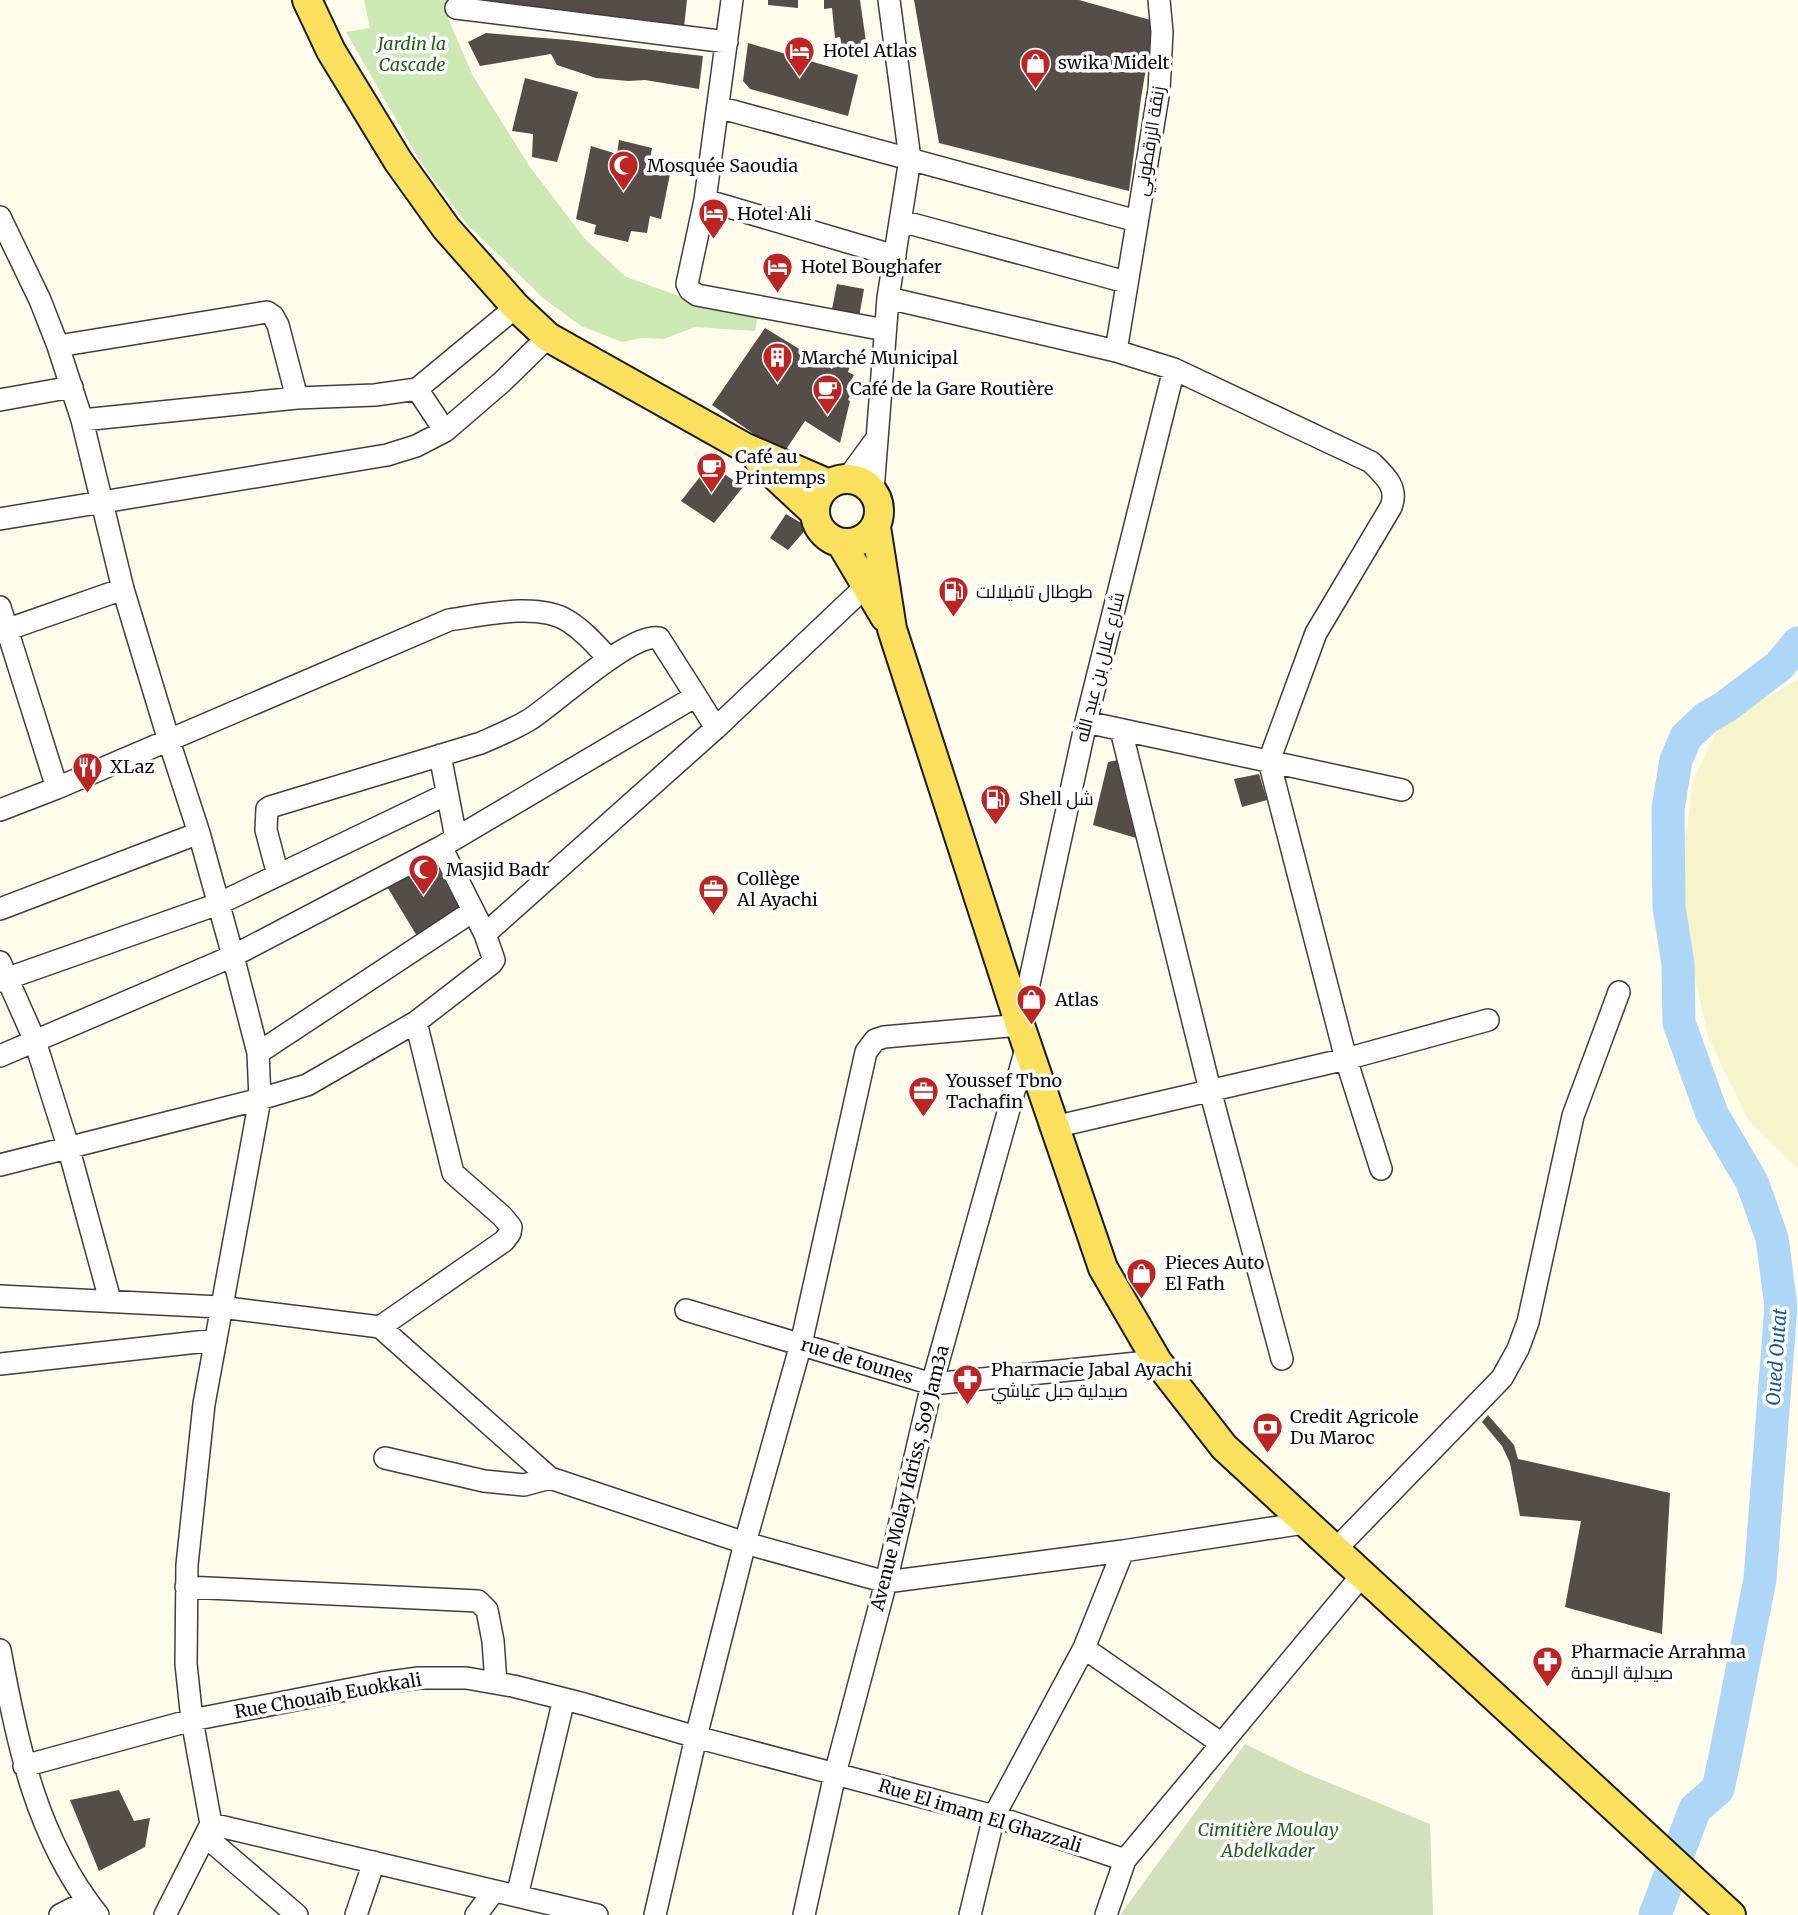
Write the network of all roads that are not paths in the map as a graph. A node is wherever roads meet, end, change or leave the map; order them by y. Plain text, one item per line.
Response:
1 (307, 0) edge
2 (733, 0) edge
3 (889, 0) edge
4 (1158, 0) edge
5 (456, 8) dead end
6 (727, 42) junction
7 (718, 107) junction
8 (910, 159) junction
9 (705, 200) junction
10 (0, 217) edge
11 (901, 221) junction
12 (1137, 221) junction
13 (895, 256) junction
14 (1126, 282) junction
15 (888, 298) junction
16 (516, 307) junction
17 (885, 330) junction
18 (548, 337) junction
19 (58, 346) junction
20 (1116, 351) junction
21 (1174, 369) junction
22 (72, 387) junction
23 (417, 388) junction
24 (296, 398) junction
25 (0, 400) edge
26 (82, 420) junction
27 (445, 432) junction
28 (877, 438) junction
29 (744, 447) junction
30 (838, 481) junction
31 (873, 491) junction
32 (104, 501) junction
33 (814, 512) junction
34 (0, 519) edge
35 (876, 527) junction
36 (841, 543) junction
37 (866, 586) junction
38 (124, 589) junction
39 (0, 607) edge
40 (892, 629) junction
41 (4, 631) edge
42 (609, 659) junction
43 (696, 696) junction
44 (1086, 722) junction
45 (716, 728) junction
46 (1121, 730) junction
47 (169, 741) junction
48 (440, 755) junction
49 (1269, 761) junction
50 (57, 788) junction
51 (1402, 790) dead end
52 (447, 794) junction
53 (0, 810) edge
54 (200, 833) junction
55 (449, 843) junction
56 (278, 875) junction
57 (218, 904) junction
58 (0, 909) edge
59 (473, 911) junction
60 (485, 934) junction
61 (233, 956) junction
62 (2, 974) edge
63 (1619, 992) dead end
64 (1488, 1020) dead end
65 (416, 1022) junction
66 (1023, 1035) junction
67 (35, 1041) junction
68 (258, 1053) junction
69 (0, 1056) edge
70 (1346, 1059) junction
71 (1210, 1090) junction
72 (260, 1099) junction
73 (1054, 1127) junction
74 (68, 1146) junction
75 (0, 1165) edge
76 (1381, 1169) dead end
77 (0, 1296) edge
78 (110, 1300) junction
79 (220, 1307) junction
80 (686, 1310) dead end
81 (380, 1327) junction
82 (216, 1340) junction
83 (801, 1344) junction
84 (1282, 1359) dead end
85 (1157, 1362) junction
86 (0, 1364) edge
87 (932, 1384) junction
88 (385, 1458) dead end
89 (550, 1478) junction
90 (1304, 1523) junction
91 (745, 1543) junction
92 (1336, 1549) junction
93 (1123, 1550) junction
94 (1363, 1574) junction
95 (886, 1582) junction
96 (186, 1587) junction
97 (1084, 1648) junction
98 (0, 1650) edge
99 (496, 1683) junction
100 (4, 1695) edge
101 (564, 1699) junction
102 (192, 1720) junction
103 (696, 1737) junction
104 (1222, 1744) junction
105 (24, 1766) junction
106 (835, 1774) junction
107 (994, 1816) junction
108 (208, 1830) junction
109 (1125, 1860) junction
110 (374, 1862) junction
111 (494, 1891) junction
112 (517, 1896) junction
113 (92, 1908) edge
114 (294, 1914) edge
115 (479, 1914) edge
116 (60, 1915) edge
117 (165, 1915) edge
118 (356, 1915) edge
119 (597, 1915) edge
120 (655, 1915) edge
121 (804, 1915) edge
122 (970, 1915) edge
123 (1106, 1915) edge
124 (1731, 1915) edge

1 - 16 main road
2 - 6 street
3 - 8 street
4 - 12 street, زنقة الزرقطوني
5 - 6 street
6 - 7 street
7 - 8 street
7 - 9 street
8 - 11 street
8 - 12 street
9 - 13 street
9 - 17 street
10 - 19 street
11 - 13 street
11 - 14 street
12 - 14 street, زنقة الزرقطوني
13 - 15 street
14 - 20 street, زنقة الزرقطوني
15 - 17 street
15 - 20 street
16 - 18 main road
16 - 23 street
17 - 28 street
18 - 27 street
18 - 29 main road
19 - 22 street
19 - 24 street
20 - 21 street
21 - 44 street, شارع علال بن عبد الله
21 - 49 street
22 - 25 street
22 - 26 street
23 - 24 street
23 - 27 street
24 - 26 street
26 - 32 street
27 - 32 street
28 - 30 street
28 - 31 street
29 - 30 main road
29 - 33 main road
30 - 31 main road
30 - 33 main road
31 - 35 main road
32 - 34 street
32 - 38 street
33 - 36 main road
35 - 36 main road
35 - 40 main road
36 - 37 main road
37 - 40 main road
37 - 45 street
38 - 41 street
38 - 47 street
39 - 41 street
40 - 66 main road
41 - 50 street
42 - 43 street
42 - 47 street
42 - 48 street
43 - 45 street
43 - 55 street
44 - 46 street
44 - 66 street, شارع علال بن عبد الله
45 - 60 street
46 - 49 street
46 - 71 street
47 - 50 street
47 - 54 street
48 - 52 street
48 - 56 street
49 - 51 street
49 - 70 street
50 - 53 street
52 - 55 street
52 - 56 street
54 - 57 street
54 - 58 street
55 - 59 street
55 - 61 street
56 - 57 street
57 - 61 street
57 - 62 street
59 - 60 street
59 - 68 street
60 - 65 street
61 - 67 street
61 - 68 street
62 - 67 street
63 - 92 street
64 - 70 street
65 - 72 street
65 - 81 street
66 - 73 main road
66 - 83 street
66 - 87 street, Avenue Molay Idriss, So9 Jam3a
67 - 69 street
67 - 74 street
68 - 72 street
70 - 71 street
70 - 76 street
71 - 73 street
71 - 84 street
72 - 74 street
72 - 79 street
73 - 85 main road
74 - 75 street
74 - 78 street
77 - 78 street
78 - 79 street
79 - 81 street
79 - 82 street
80 - 83 street, rue de tounes
81 - 89 street
82 - 86 street
82 - 96 street
83 - 87 street, rue de tounes
83 - 91 street
85 - 87 street, rue de tounes
85 - 90 main road
87 - 95 street, Avenue Molay Idriss, So9 Jam3a
88 - 89 street
89 - 91 street
90 - 92 main road
90 - 93 street
91 - 95 street
91 - 103 street
92 - 94 main road
93 - 95 street
93 - 97 street
94 - 104 street
94 - 124 main road
95 - 106 street, Avenue Molay Idriss, So9 Jam3a
96 - 99 street
96 - 102 street
97 - 104 street
97 - 107 street
98 - 100 street
99 - 101 street, Rue Chouaib Euokkali
99 - 102 street, Rue Chouaib Euokkali
100 - 105 street
101 - 103 street, Rue Chouaib Euokkali
101 - 112 street
102 - 105 street, Rue Chouaib Euokkali
102 - 108 street
103 - 106 street, Rue Chouaib Euokkali
103 - 120 street
104 - 109 street
105 - 113 street
106 - 107 street, Rue El imam El Ghazzali
106 - 121 street, Avenue Molay Idriss, So9 Jam3a
107 - 109 street, Rue El imam El Ghazzali
107 - 122 street
108 - 110 street
108 - 114 street
108 - 117 street
109 - 123 street
110 - 111 street
110 - 118 street
111 - 112 street
111 - 115 street
112 - 119 street
113 - 116 street

